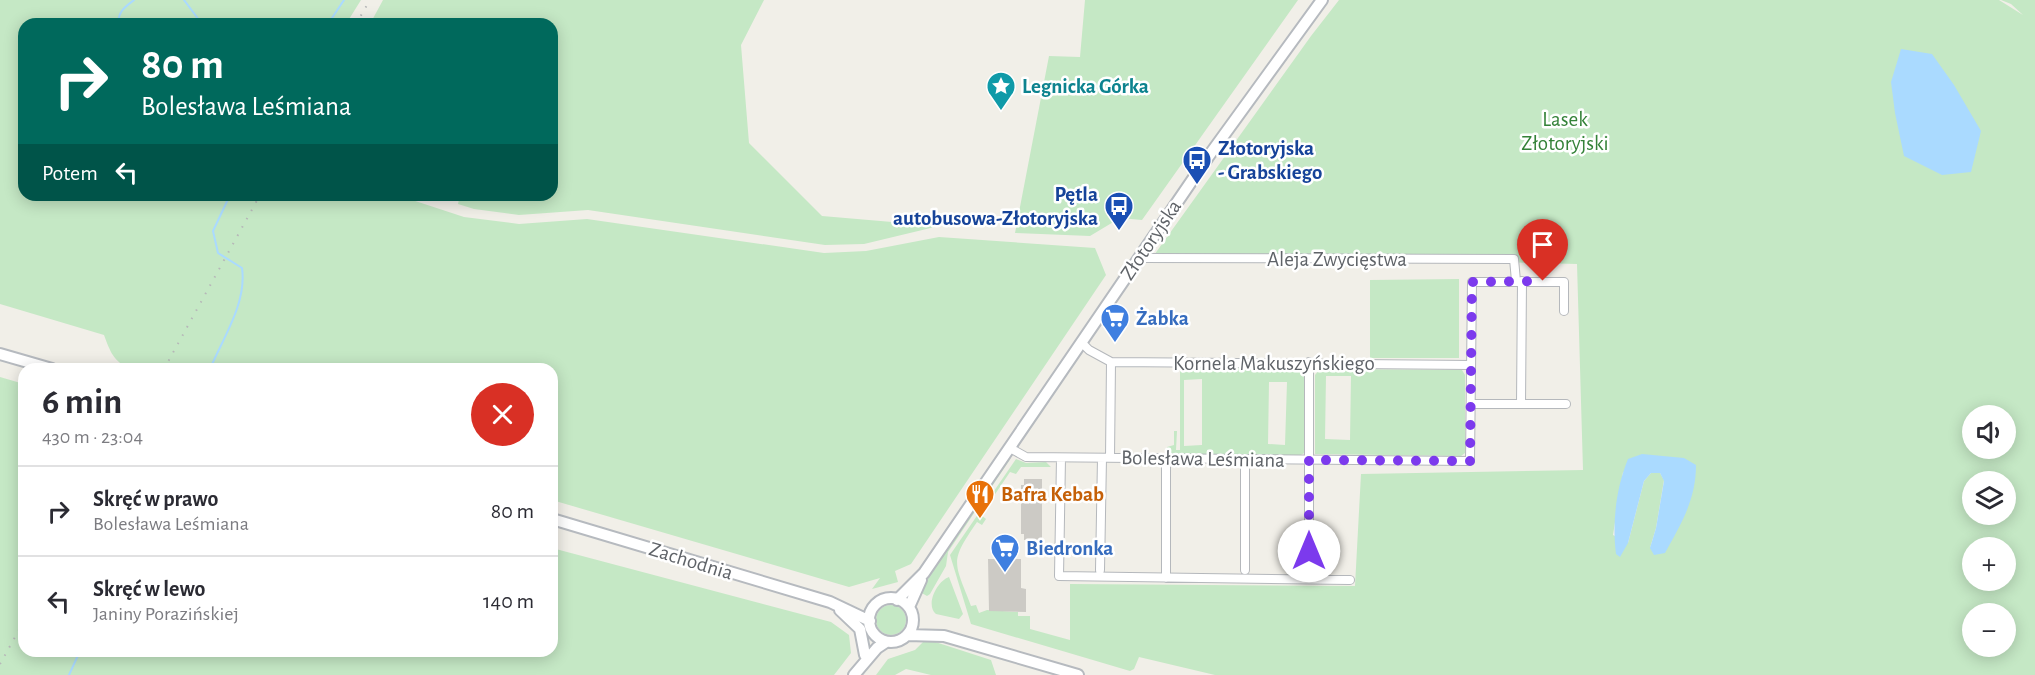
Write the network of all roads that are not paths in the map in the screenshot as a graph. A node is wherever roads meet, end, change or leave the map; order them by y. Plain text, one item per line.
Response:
1 (1322, 0) edge
2 (1139, 258) junction
3 (1519, 281) junction
4 (1564, 311) dead end
5 (1082, 343) junction
6 (0, 354) edge
7 (1111, 362) junction
8 (1309, 362) junction
9 (31, 363) edge
10 (1471, 365) junction
11 (1471, 404) junction
12 (1521, 404) junction
13 (1566, 404) dead end
14 (1010, 448) junction
15 (1061, 458) junction
16 (1106, 458) junction
17 (1166, 458) junction
18 (1245, 459) junction
19 (1309, 460) junction
20 (558, 521) edge
21 (1100, 570) dead end
22 (1245, 570) dead end
23 (924, 573) junction
24 (1166, 578) junction
25 (1309, 579) junction
26 (1350, 580) dead end
27 (897, 600) junction
28 (830, 602) junction
29 (876, 605) junction
30 (909, 607) junction
31 (913, 619) junction
32 (871, 626) junction
33 (908, 635) junction
34 (944, 636) junction
35 (886, 642) junction
36 (865, 655) junction
37 (857, 671) edge
38 (1078, 675) edge

1 - 2 main road, Złotoryjska
2 - 3 street, Aleja Zwycięstwa
2 - 5 main road, Złotoryjska
3 - 4 street
3 - 10 street
3 - 12 street
5 - 7 street
5 - 14 main road, Złotoryjska
6 - 9 main road
7 - 8 street, Kornela Makuszyńskiego
7 - 16 street
8 - 10 street, Kornela Makuszyńskiego
8 - 19 street
10 - 11 street
11 - 12 street
11 - 19 street, Bolesława Leśmiana
12 - 13 street
14 - 15 street, Bolesława Leśmiana
14 - 23 main road, Złotoryjska
15 - 16 street, Bolesława Leśmiana
15 - 24 street
16 - 17 street, Bolesława Leśmiana
16 - 21 street
17 - 18 street, Bolesława Leśmiana
17 - 24 street
18 - 19 street, Bolesława Leśmiana
18 - 22 street
19 - 25 street
20 - 28 main road, Zachodnia
23 - 27 main road, Złotoryjska
23 - 30 main road, Złotoryjska
24 - 25 street
25 - 26 street
27 - 29 main road
27 - 30 main road
28 - 29 main road, Zachodnia
28 - 32 main road, Zachodnia
28 - 36 main road
29 - 32 main road
30 - 31 main road
31 - 33 main road
31 - 34 main road
32 - 35 main road
32 - 36 main road
33 - 34 main road
33 - 35 main road
34 - 38 main road
35 - 37 main road
36 - 37 main road

